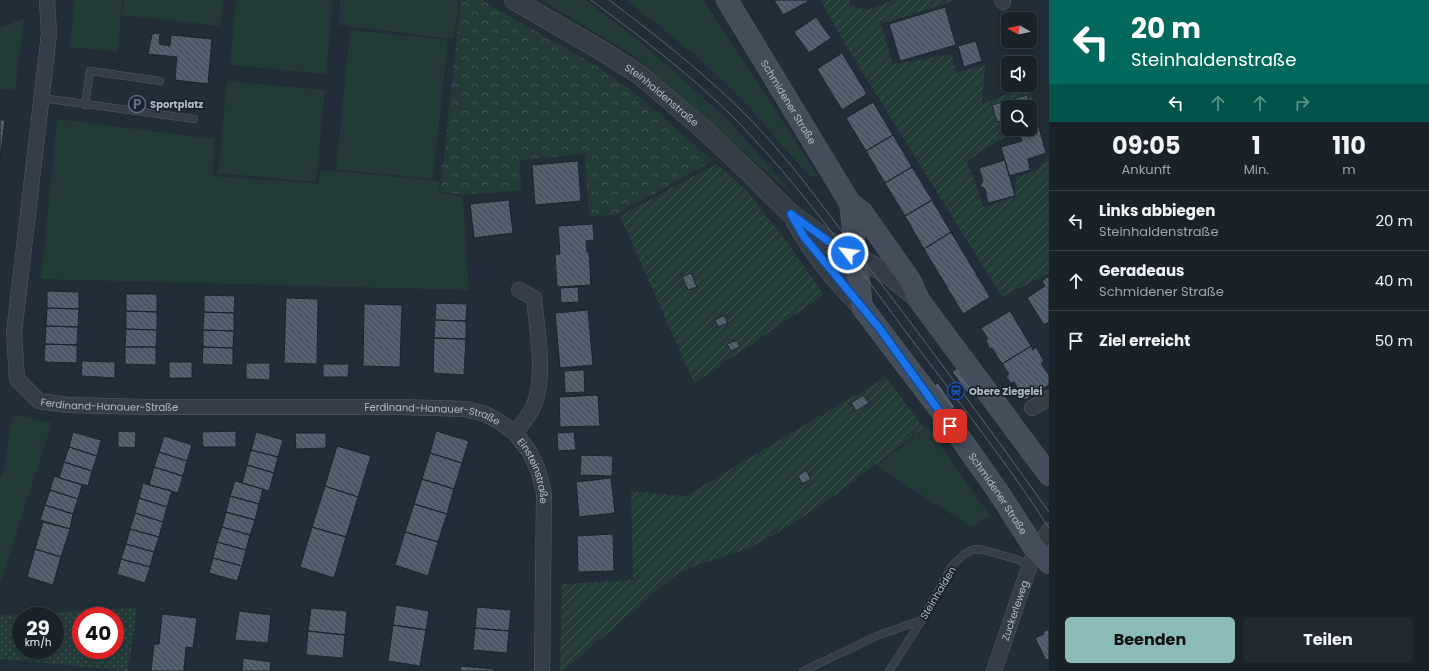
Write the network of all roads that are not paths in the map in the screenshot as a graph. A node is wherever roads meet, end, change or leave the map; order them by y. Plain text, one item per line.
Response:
1 (47, 0) edge
2 (514, 0) edge
3 (727, 0) edge
4 (160, 81) dead end
5 (42, 98) junction
6 (85, 105) junction
7 (194, 119) dead end
8 (850, 203) junction
9 (791, 214) junction
10 (857, 259) junction
11 (519, 290) dead end
12 (919, 300) junction
13 (862, 307) junction
14 (1049, 398) edge
15 (1032, 408) dead end
16 (515, 433) junction
17 (1049, 475) edge
18 (1049, 530) edge
19 (1038, 560) edge
20 (922, 620) junction
21 (542, 671) edge
22 (803, 671) edge
23 (889, 671) edge
24 (994, 671) edge

1 - 5 street, Ferdinand-Hanauer-Straße
2 - 9 street, Steinhaldenstraße
3 - 8 main road, Schmidener Straße
4 - 6 lane
5 - 6 lane
5 - 16 street, Ferdinand-Hanauer-Straße
6 - 7 lane
8 - 10 main road, Schmidener Straße
8 - 12 main road, Schmidener Straße
9 - 10 street, Steinhaldenstraße
9 - 13 street, Steinhaldenstraße
10 - 12 street, Schmidener Straße
10 - 13 main road, Schmidener Straße
11 - 16 street, Einsteinstraße
12 - 17 main road, Schmidener Straße
13 - 19 main road, Schmidener Straße
14 - 15 street
16 - 21 street, Einsteinstraße
18 - 19 street, Zuckerleweg
19 - 20 lane, Steinhalden
19 - 24 street, Zuckerleweg
20 - 22 lane
20 - 23 lane, Steinhalden

